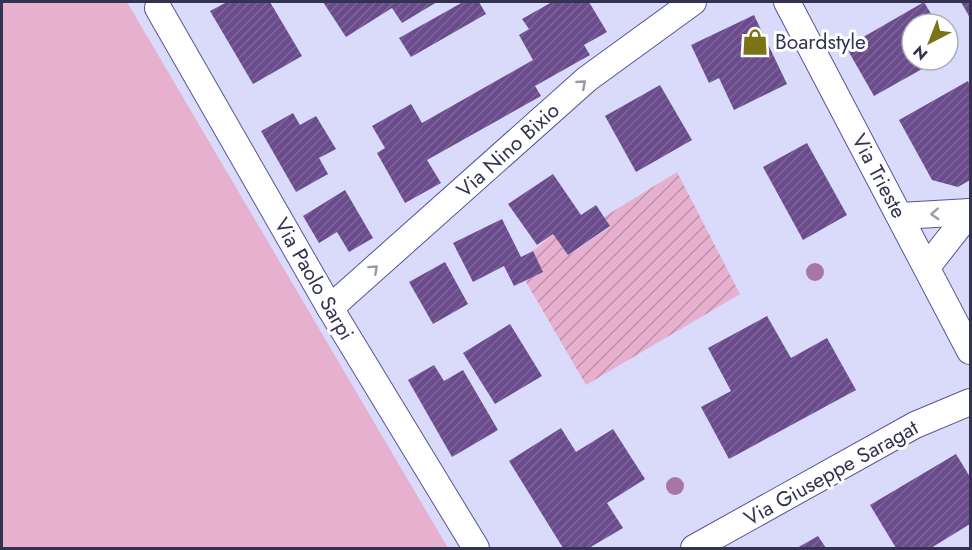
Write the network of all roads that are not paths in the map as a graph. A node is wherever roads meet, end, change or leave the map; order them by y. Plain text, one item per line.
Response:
1 (693, 2) edge
2 (787, 2) edge
3 (158, 8) dead end
4 (970, 212) edge
5 (900, 216) junction
6 (927, 267) junction
7 (330, 308) junction
8 (970, 351) edge
9 (970, 402) edge
10 (476, 549) edge
11 (694, 549) edge

7 -> 1 street, Via Nino Bixio
2 - 5 street, Via Trieste
3 - 7 street, Via Paolo Sarpi
4 -> 5 street
4 - 6 street
5 - 6 street, Via Trieste
6 - 8 street, Via Trieste
7 - 10 street, Via Paolo Sarpi
9 - 11 street, Via Giuseppe Saragat

